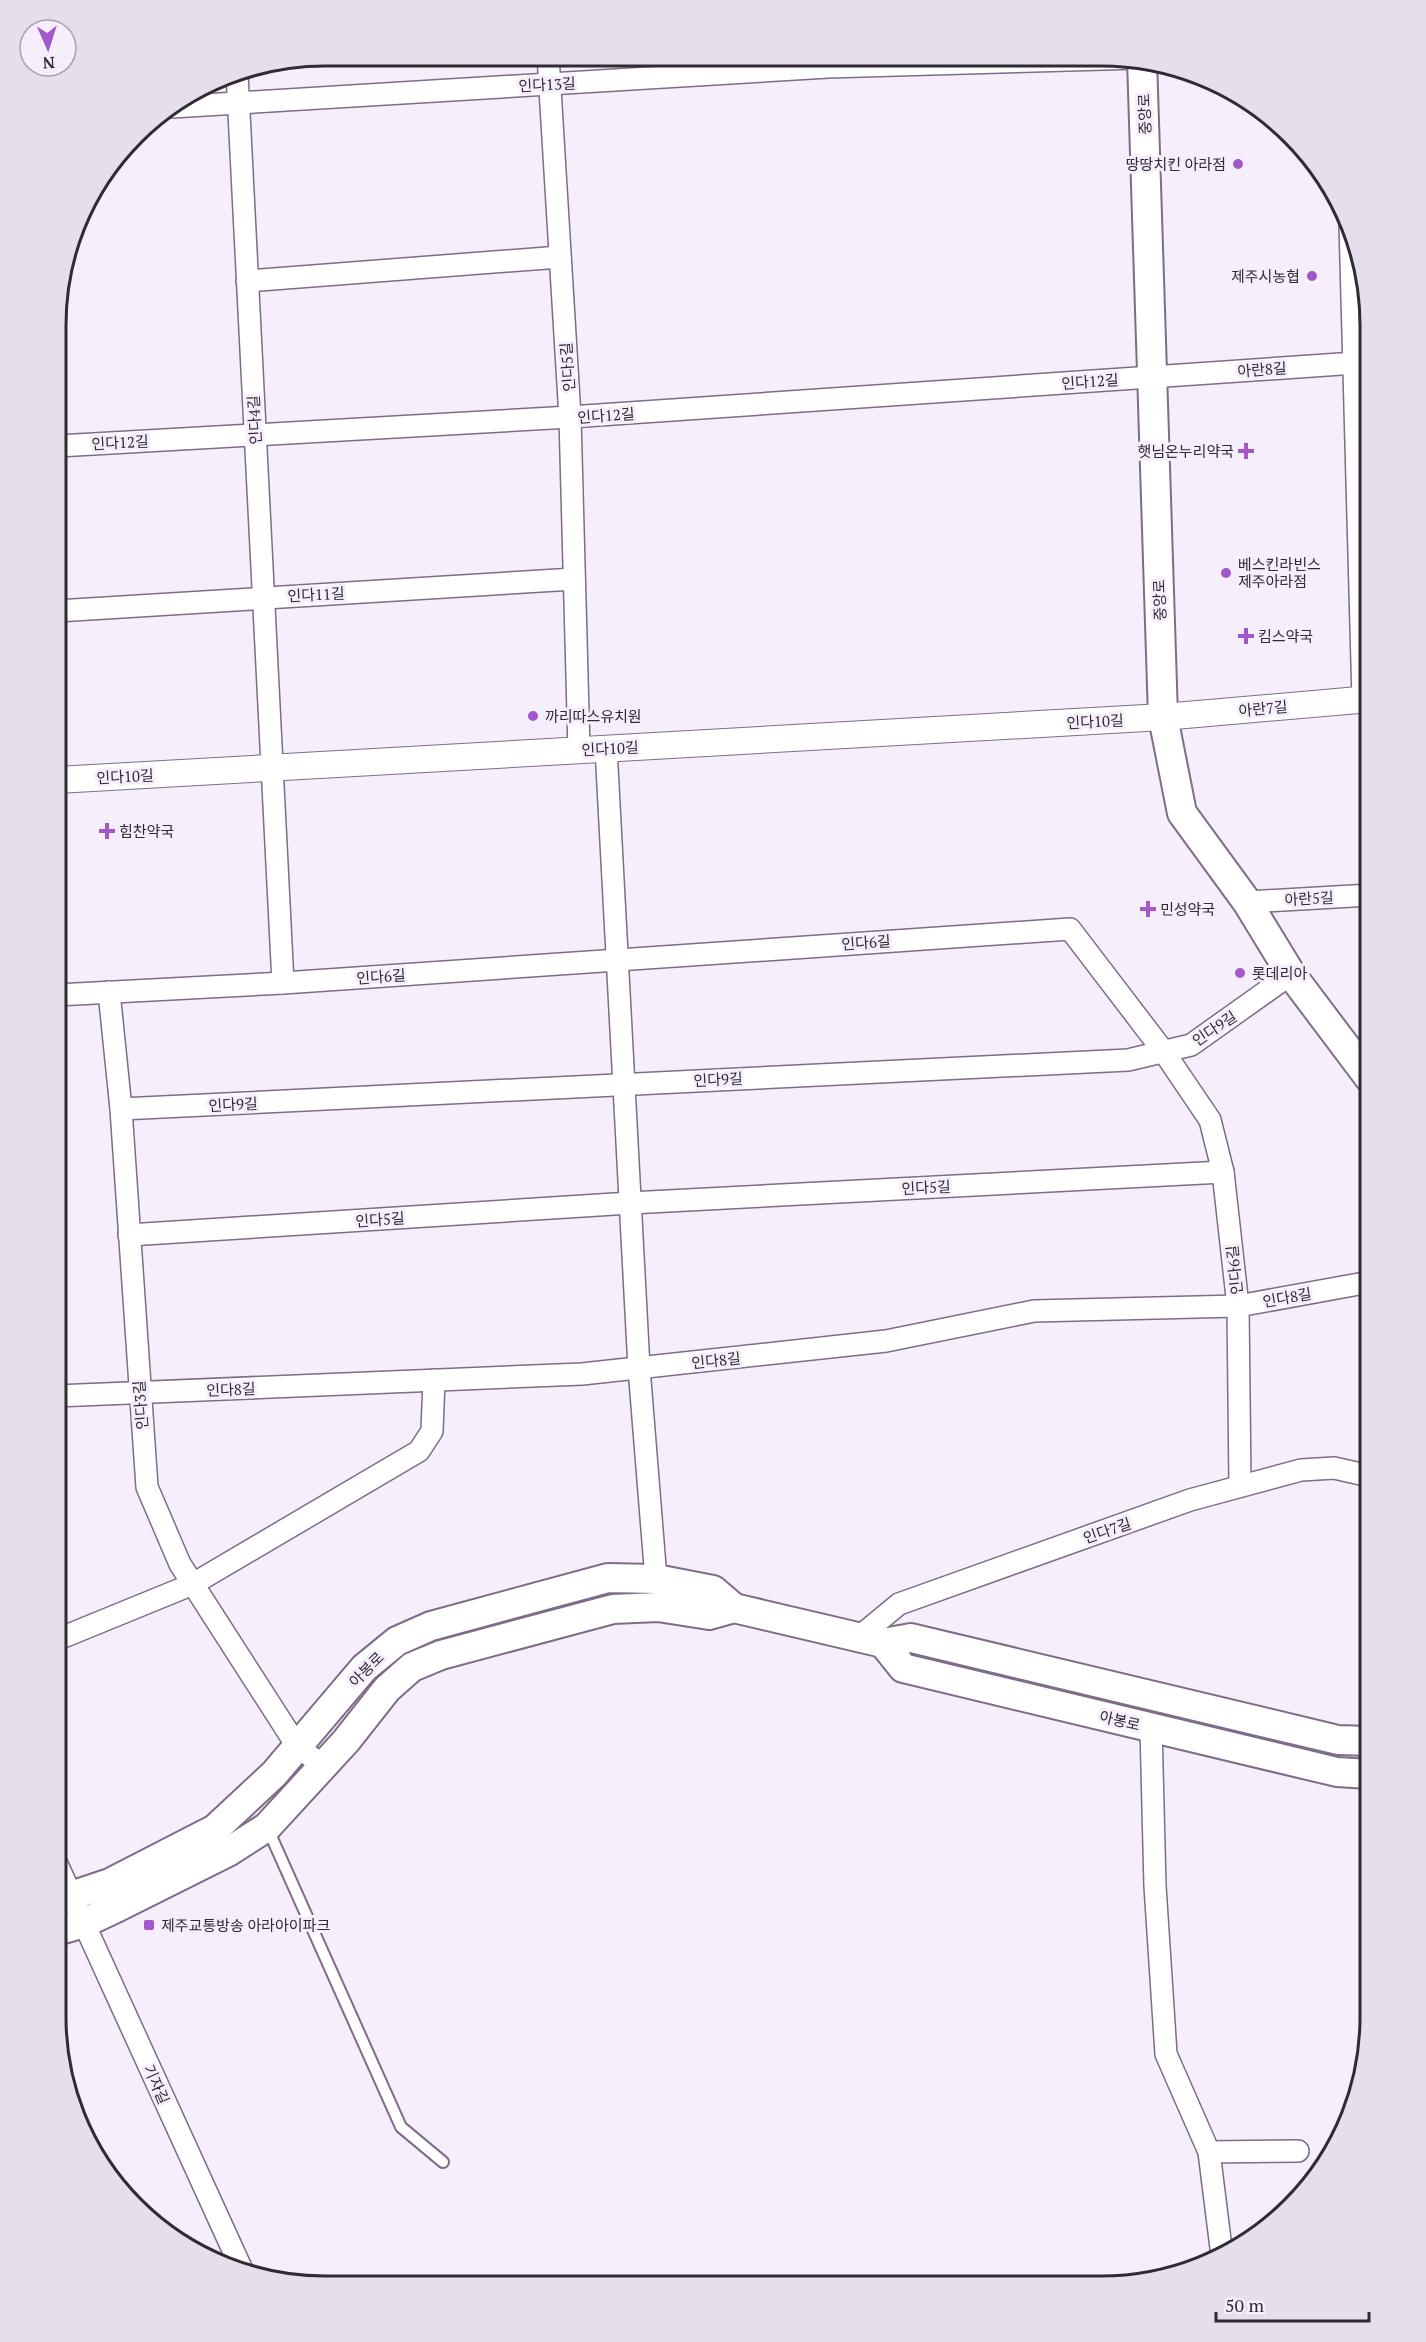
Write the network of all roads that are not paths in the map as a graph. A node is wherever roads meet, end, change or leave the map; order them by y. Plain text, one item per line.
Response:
1 (548, 66) edge
2 (867, 66) edge
3 (1140, 69) edge
4 (237, 82) edge
5 (549, 84) junction
6 (238, 103) junction
7 (187, 106) edge
8 (560, 257) junction
9 (1354, 270) edge
10 (247, 281) junction
11 (1360, 339) edge
12 (1360, 362) edge
13 (1153, 376) junction
14 (570, 417) junction
15 (254, 434) junction
16 (66, 446) edge
17 (574, 579) junction
18 (262, 598) junction
19 (66, 610) edge
20 (1360, 701) edge
21 (1163, 717) junction
22 (606, 748) junction
23 (579, 750) junction
24 (271, 768) junction
25 (66, 779) edge
26 (1360, 896) edge
27 (1247, 902) junction
28 (617, 958) junction
29 (1291, 974) junction
30 (283, 983) junction
31 (109, 992) junction
32 (66, 994) edge
33 (1164, 1052) junction
34 (1360, 1066) edge
35 (624, 1083) junction
36 (121, 1109) junction
37 (1223, 1172) junction
38 (630, 1203) junction
39 (129, 1235) junction
40 (1360, 1284) edge
41 (1238, 1306) junction
42 (639, 1368) junction
43 (434, 1380) junction
44 (139, 1392) junction
45 (66, 1396) edge
46 (1360, 1474) edge
47 (1240, 1486) junction
48 (656, 1579) junction
49 (193, 1584) junction
50 (734, 1608) junction
51 (66, 1636) edge
52 (871, 1640) junction
53 (1151, 1728) junction
54 (1360, 1741) edge
55 (297, 1746) junction
56 (323, 1766) junction
57 (1360, 1773) edge
58 (267, 1827) junction
59 (66, 1898) edge
60 (66, 1901) edge
61 (84, 1923) junction
62 (66, 1928) edge
63 (1298, 2151) dead end
64 (1209, 2152) junction
65 (443, 2162) dead end
66 (1221, 2246) edge
67 (238, 2260) edge

1 - 5 street, 인다5길
2 - 5 street, 인다13길
3 - 13 main road, 중앙로
4 - 6 street, 인다4길
5 - 6 street, 인다13길
5 - 8 street, 인다5길
6 - 7 street, 인다13길
6 - 10 street, 인다4길
8 - 10 street
8 - 14 street, 인다5길
9 - 11 street, 아란7길
10 - 15 street, 인다4길
12 - 13 street, 아란8길
13 - 14 street, 인다12길
13 - 21 main road, 중앙로
14 - 15 street, 인다12길
14 - 17 street, 인다5길
15 - 16 street, 인다12길
15 - 18 street, 인다4길
17 - 18 street, 인다11길
17 - 23 street, 인다5길
18 - 19 street, 인다11길
18 - 24 street, 인다4길
20 - 21 street, 아란7길
21 - 22 street, 인다10길
21 - 27 main road, 중앙로
22 - 23 street, 인다10길
22 - 28 street
23 - 24 street, 인다10길
24 - 25 street, 인다10길
24 - 30 street, 인다4길
26 - 27 street, 아란5길
27 - 29 main road, 중앙로
28 - 30 street, 인다6길
28 - 33 street, 인다6길
28 - 35 street
29 - 33 street, 인다9길
29 - 34 main road, 중앙로
30 - 31 street, 인다6길
31 - 32 street, 인다6길
31 - 36 street, 인다3길
33 - 35 street, 인다9길
33 - 37 street, 인다6길
35 - 36 street, 인다9길
35 - 38 street
36 - 39 street, 인다3길
37 - 38 street, 인다5길
37 - 41 street, 인다6길
38 - 39 street, 인다5길
38 - 42 street
39 - 44 street, 인다3길
40 - 41 street, 인다8길
41 - 42 street, 인다8길
41 - 47 street, 인다6길
42 - 43 street, 인다8길
42 - 48 street
43 - 44 street, 인다8길
43 - 49 street
44 - 45 street, 인다8길
44 - 49 street, 인다3길
46 - 47 street, 인다7길
47 - 52 street, 인다7길
48 - 50 main road, 아봉로
48 - 55 main road, 아봉로
49 - 51 street
49 - 55 street, 인다3길
50 - 52 main road, 아봉로
50 - 56 main road, 아봉로
52 - 53 main road, 아봉로
52 - 54 main road, 아봉로
53 - 57 main road, 아봉로
53 - 64 street
55 - 56 street, 인다3길
55 - 59 main road, 아봉로
56 - 58 main road, 아봉로
58 - 61 main road, 아봉로
58 - 65 lane
60 - 61 street, 기자길
61 - 62 main road, 아봉로
61 - 67 street, 기자길
63 - 64 street
64 - 66 street

